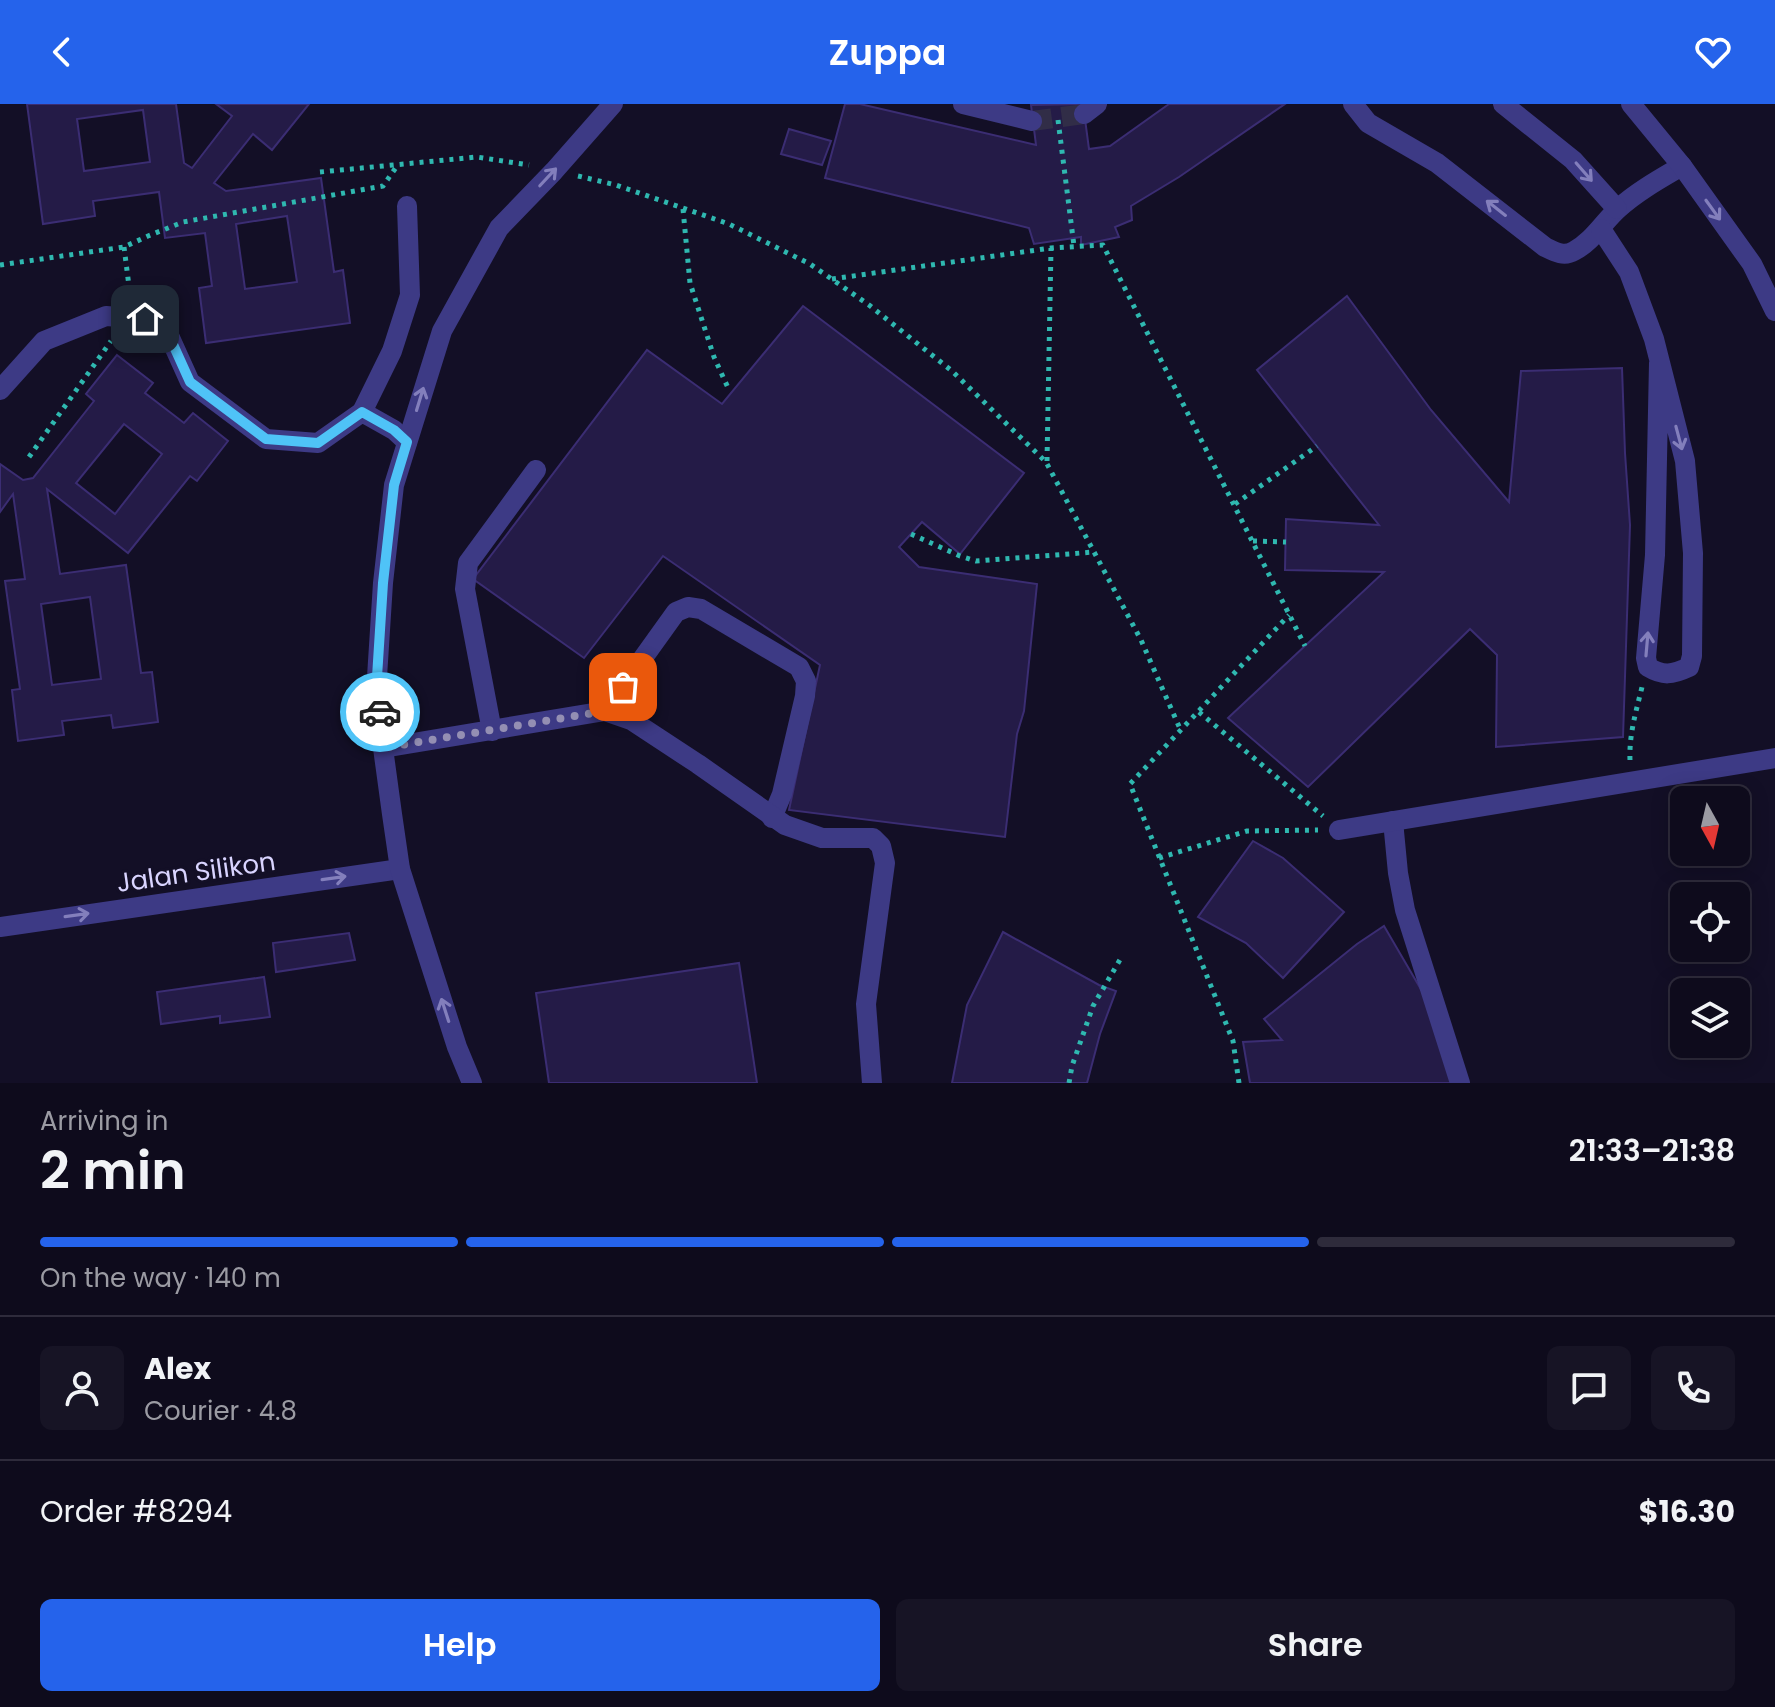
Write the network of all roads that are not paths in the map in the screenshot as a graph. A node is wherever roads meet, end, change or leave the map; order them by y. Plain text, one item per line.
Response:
1 (613, 104) edge
2 (963, 104) edge
3 (1353, 104) edge
4 (1503, 104) edge
5 (1631, 104) edge
6 (1032, 121) tunnel mouth
7 (1682, 166) junction
8 (407, 206) dead end
9 (1617, 209) junction
10 (1601, 229) junction
11 (1775, 311) edge
12 (1659, 363) junction
13 (0, 390) edge
14 (362, 412) junction
15 (407, 442) junction
16 (536, 470) dead end
17 (605, 711) junction
18 (492, 731) junction
19 (383, 748) junction
20 (1775, 758) edge
21 (772, 818) junction
22 (1393, 821) junction
23 (1339, 830) road end
24 (400, 869) junction
25 (0, 927) edge
26 (472, 1083) edge
27 (872, 1083) edge
28 (1460, 1083) edge

15 -> 1 street
2 - 6 street
10 -> 3 street
4 -> 9 street
5 - 7 street
7 - 9 street
7 -> 11 street
8 - 14 street
9 - 10 street
10 - 12 street
12 -> 12 street
13 - 14 street
14 - 15 street
15 - 19 street
16 - 18 street
17 - 18 street
17 - 21 street
17 - 21 street
18 - 19 street
19 - 24 street
20 - 22 street
21 - 27 street
22 - 23 street
22 - 28 street
25 -> 24 street, Jalan Silikon
26 -> 24 street

